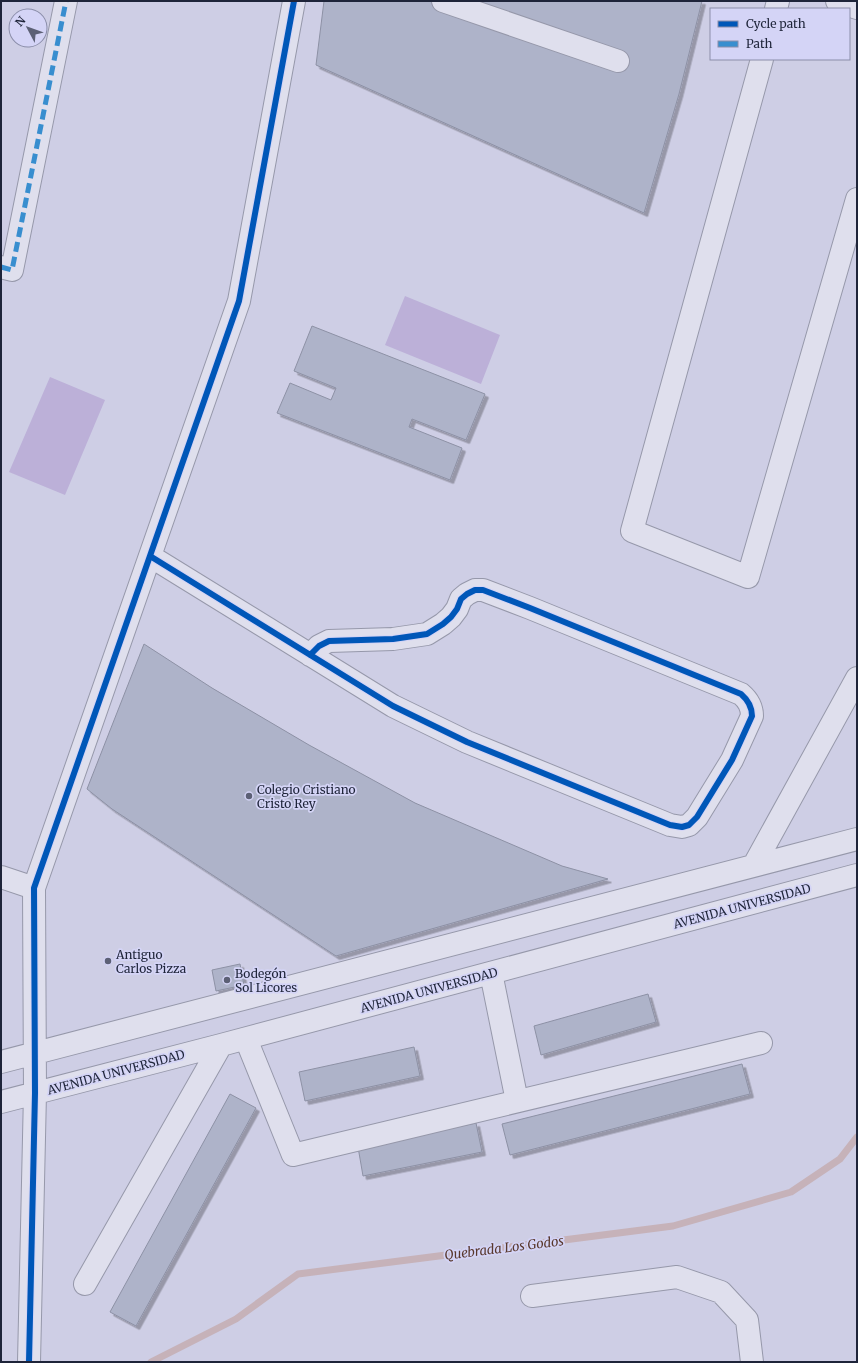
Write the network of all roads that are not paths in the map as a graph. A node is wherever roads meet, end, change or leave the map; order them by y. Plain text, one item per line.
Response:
1 (66, 1) edge
2 (294, 1) edge
3 (443, 1) edge
4 (837, 1) edge
5 (857, 8) edge
6 (762, 60) edge
7 (618, 61) dead end
8 (857, 199) edge
9 (1, 267) edge
10 (150, 556) junction
11 (310, 655) junction
12 (857, 678) edge
13 (857, 839) edge
14 (754, 865) junction
15 (857, 875) edge
16 (1, 877) edge
17 (34, 888) junction
18 (491, 973) junction
19 (246, 1038) junction
20 (761, 1043) dead end
21 (221, 1045) junction
22 (35, 1053) junction
23 (1, 1062) edge
24 (35, 1093) junction
25 (517, 1101) junction
26 (1, 1102) edge
27 (85, 1284) dead end
28 (532, 1296) dead end
29 (29, 1362) edge
30 (752, 1362) edge

1 - 9 street
2 - 10 street
3 - 7 street
4 - 5 street
6 - 8 street
10 - 11 street
10 - 17 street
11 - 11 street
12 - 14 street
13 - 14 street
14 - 22 street
15 - 18 street, AVENIDA UNIVERSIDAD
16 - 17 street
17 - 22 street
18 - 19 street, AVENIDA UNIVERSIDAD
18 - 25 street
19 - 21 street, AVENIDA UNIVERSIDAD
19 - 25 street
20 - 25 street
21 - 24 street, AVENIDA UNIVERSIDAD
21 - 27 street
22 - 23 street
22 - 24 street
24 - 26 street, AVENIDA UNIVERSIDAD
24 - 29 street
28 - 30 street

